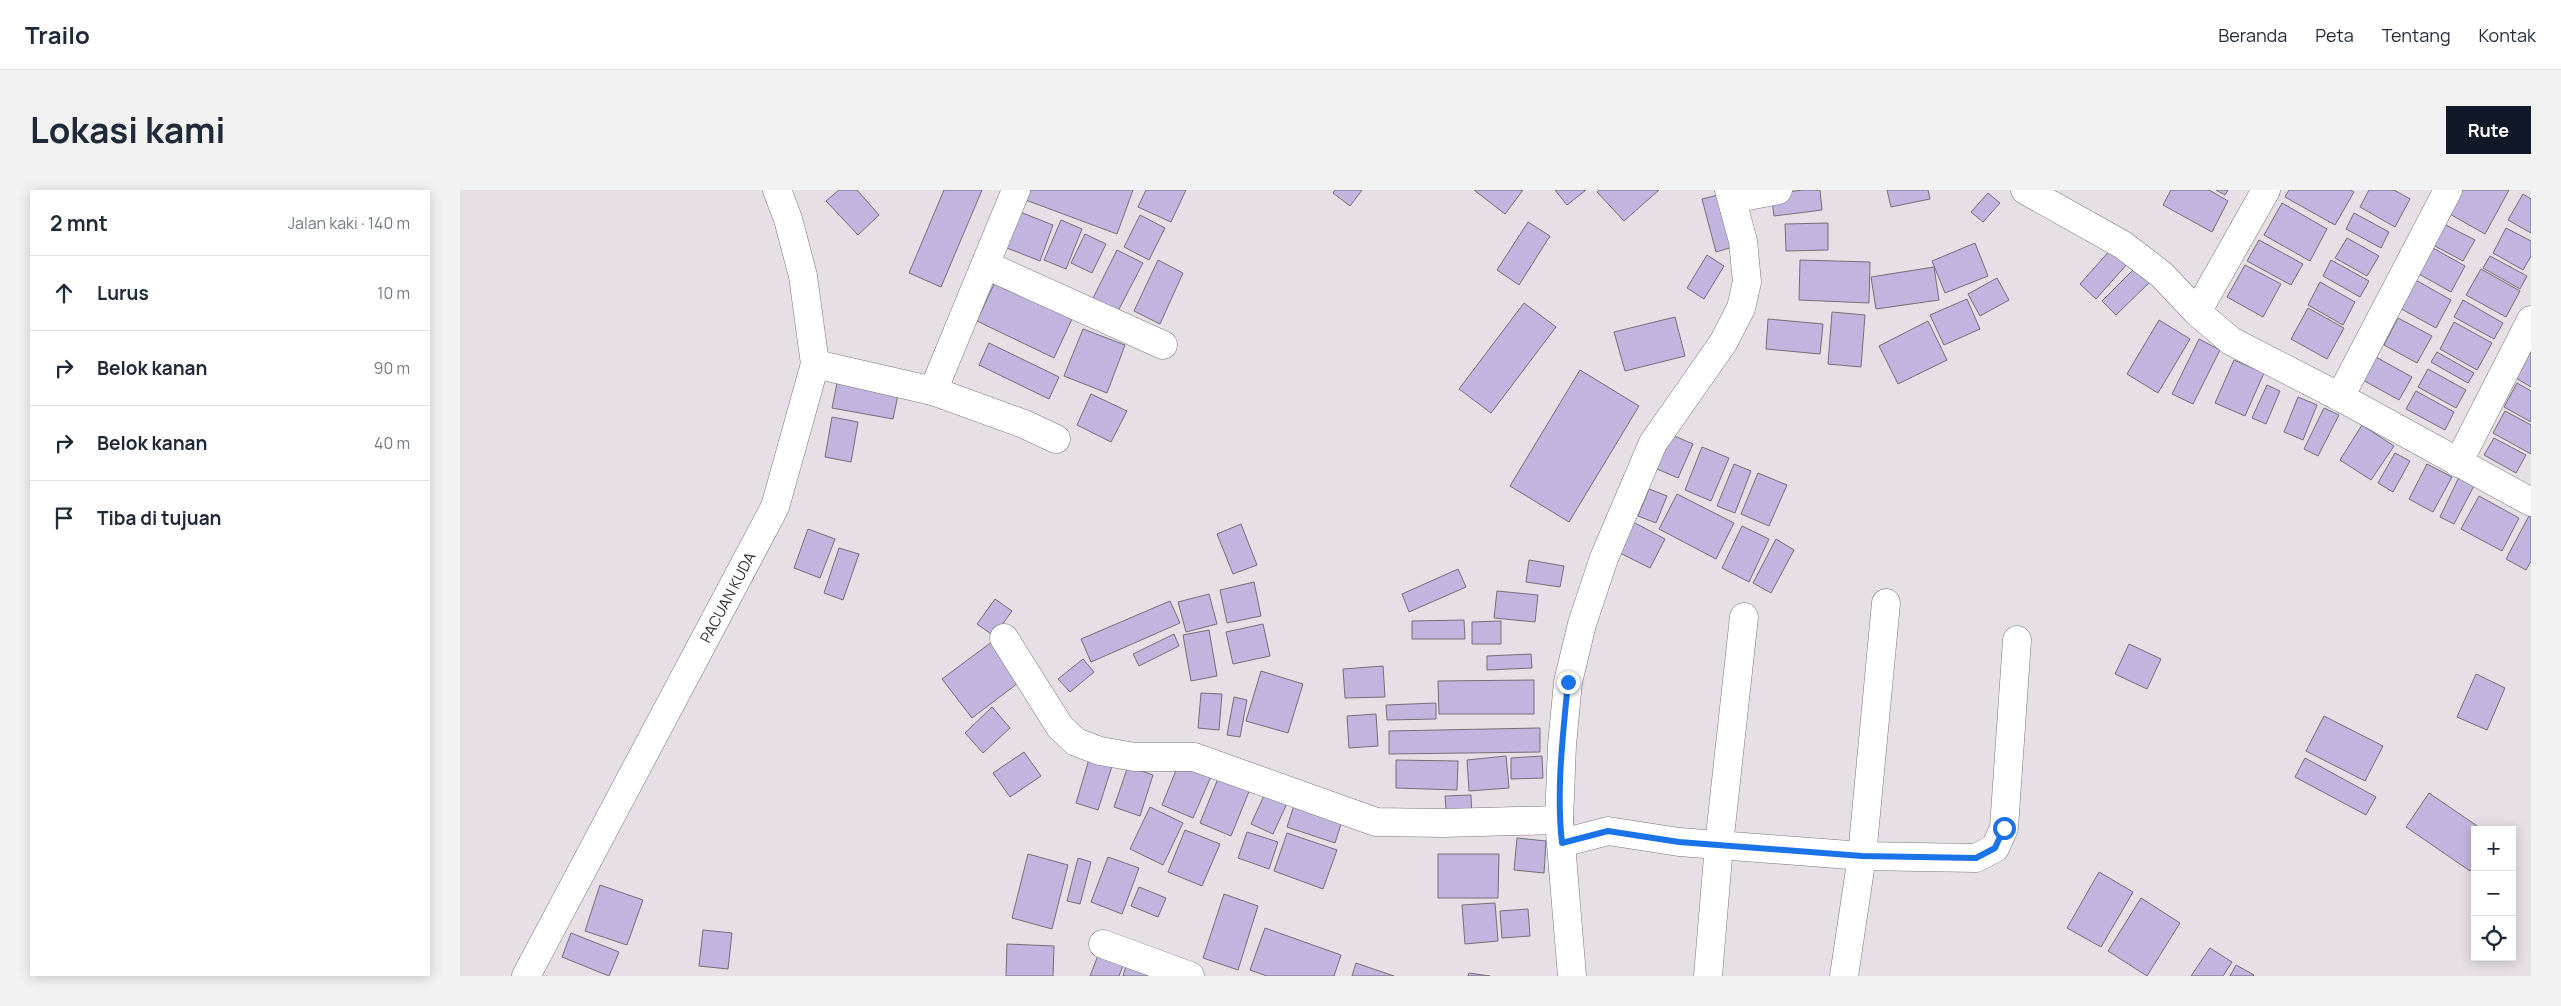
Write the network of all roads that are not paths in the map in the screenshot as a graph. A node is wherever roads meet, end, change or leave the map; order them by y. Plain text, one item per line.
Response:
1 (777, 190) edge
2 (1016, 190) edge
3 (1778, 190) edge
4 (2025, 190) edge
5 (2266, 190) edge
6 (2448, 190) edge
7 (1731, 195) edge
8 (986, 265) junction
9 (2197, 312) junction
10 (2531, 320) edge
11 (1163, 345) dead end
12 (815, 364) junction
13 (933, 391) junction
14 (2340, 397) junction
15 (1056, 439) dead end
16 (2458, 463) junction
17 (2531, 502) edge
18 (1886, 603) dead end
19 (1744, 617) dead end
20 (1004, 638) dead end
21 (2017, 640) dead end
22 (1561, 832) junction
23 (1719, 845) junction
24 (1862, 856) junction
25 (1103, 944) dead end
26 (526, 976) edge
27 (1190, 976) edge
28 (1572, 976) edge
29 (1708, 976) edge
30 (1844, 976) edge

1 - 12 street, PACUAN KUDA
2 - 8 street
3 - 7 street
4 - 9 street
5 - 9 street
6 - 14 street
7 - 22 street
8 - 11 street
8 - 13 street
9 - 14 street
10 - 16 street
12 - 13 street
12 - 26 street, PACUAN KUDA
13 - 15 street
14 - 16 street
16 - 17 street
18 - 24 street
19 - 23 street
20 - 22 street
21 - 24 street
22 - 23 street
22 - 28 street
23 - 24 street
23 - 29 street
24 - 30 street
25 - 27 street

